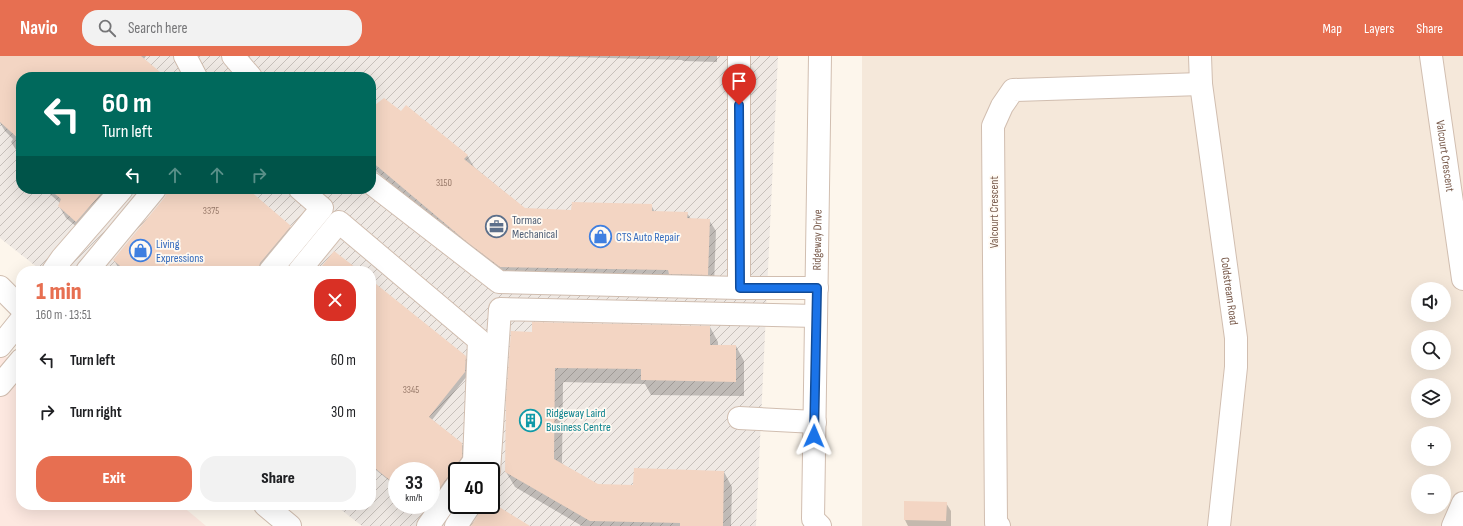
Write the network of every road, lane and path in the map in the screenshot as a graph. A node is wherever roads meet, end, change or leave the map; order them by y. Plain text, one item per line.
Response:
1 (185, 56) edge
2 (233, 56) edge
3 (739, 56) edge
4 (820, 56) edge
5 (1200, 56) edge
6 (1431, 56) edge
7 (193, 72) edge
8 (247, 72) edge
9 (1200, 84) junction
10 (376, 187) edge
11 (118, 194) edge
12 (151, 194) edge
13 (306, 194) edge
14 (56, 266) edge
15 (92, 266) edge
16 (274, 266) edge
17 (303, 266) edge
18 (1463, 279) edge
19 (0, 286) edge
20 (740, 288) junction
21 (817, 288) junction
22 (16, 303) edge
23 (816, 316) junction
24 (16, 326) edge
25 (0, 346) edge
26 (16, 366) edge
27 (0, 385) edge
28 (739, 418) dead end
29 (815, 422) junction
30 (473, 462) edge
31 (490, 462) edge
32 (448, 498) edge
33 (1463, 503) edge
34 (271, 510) edge
35 (464, 514) edge
36 (813, 524) edge
37 (290, 526) edge
38 (428, 526) edge
39 (456, 526) edge
40 (999, 526) edge
41 (1219, 526) edge
42 (1453, 526) edge

1 - 7 street
2 - 8 street
3 - 20 street
4 - 21 street, Ridgeway Drive
5 - 9 street, Coldstream Road
6 - 18 street, Valcourt Crescent
9 - 40 street, Valcourt Crescent
9 - 41 street, Coldstream Road
10 - 20 street
11 - 14 street
12 - 15 street
13 - 16 street
17 - 30 street
19 - 22 street
20 - 21 street
21 - 23 street, Ridgeway Drive
23 - 29 street, Ridgeway Drive
23 - 31 street
24 - 25 street
26 - 27 street
28 - 29 street
29 - 36 street, Ridgeway Drive
32 - 38 street
33 - 42 street
34 - 37 street
35 - 39 street

